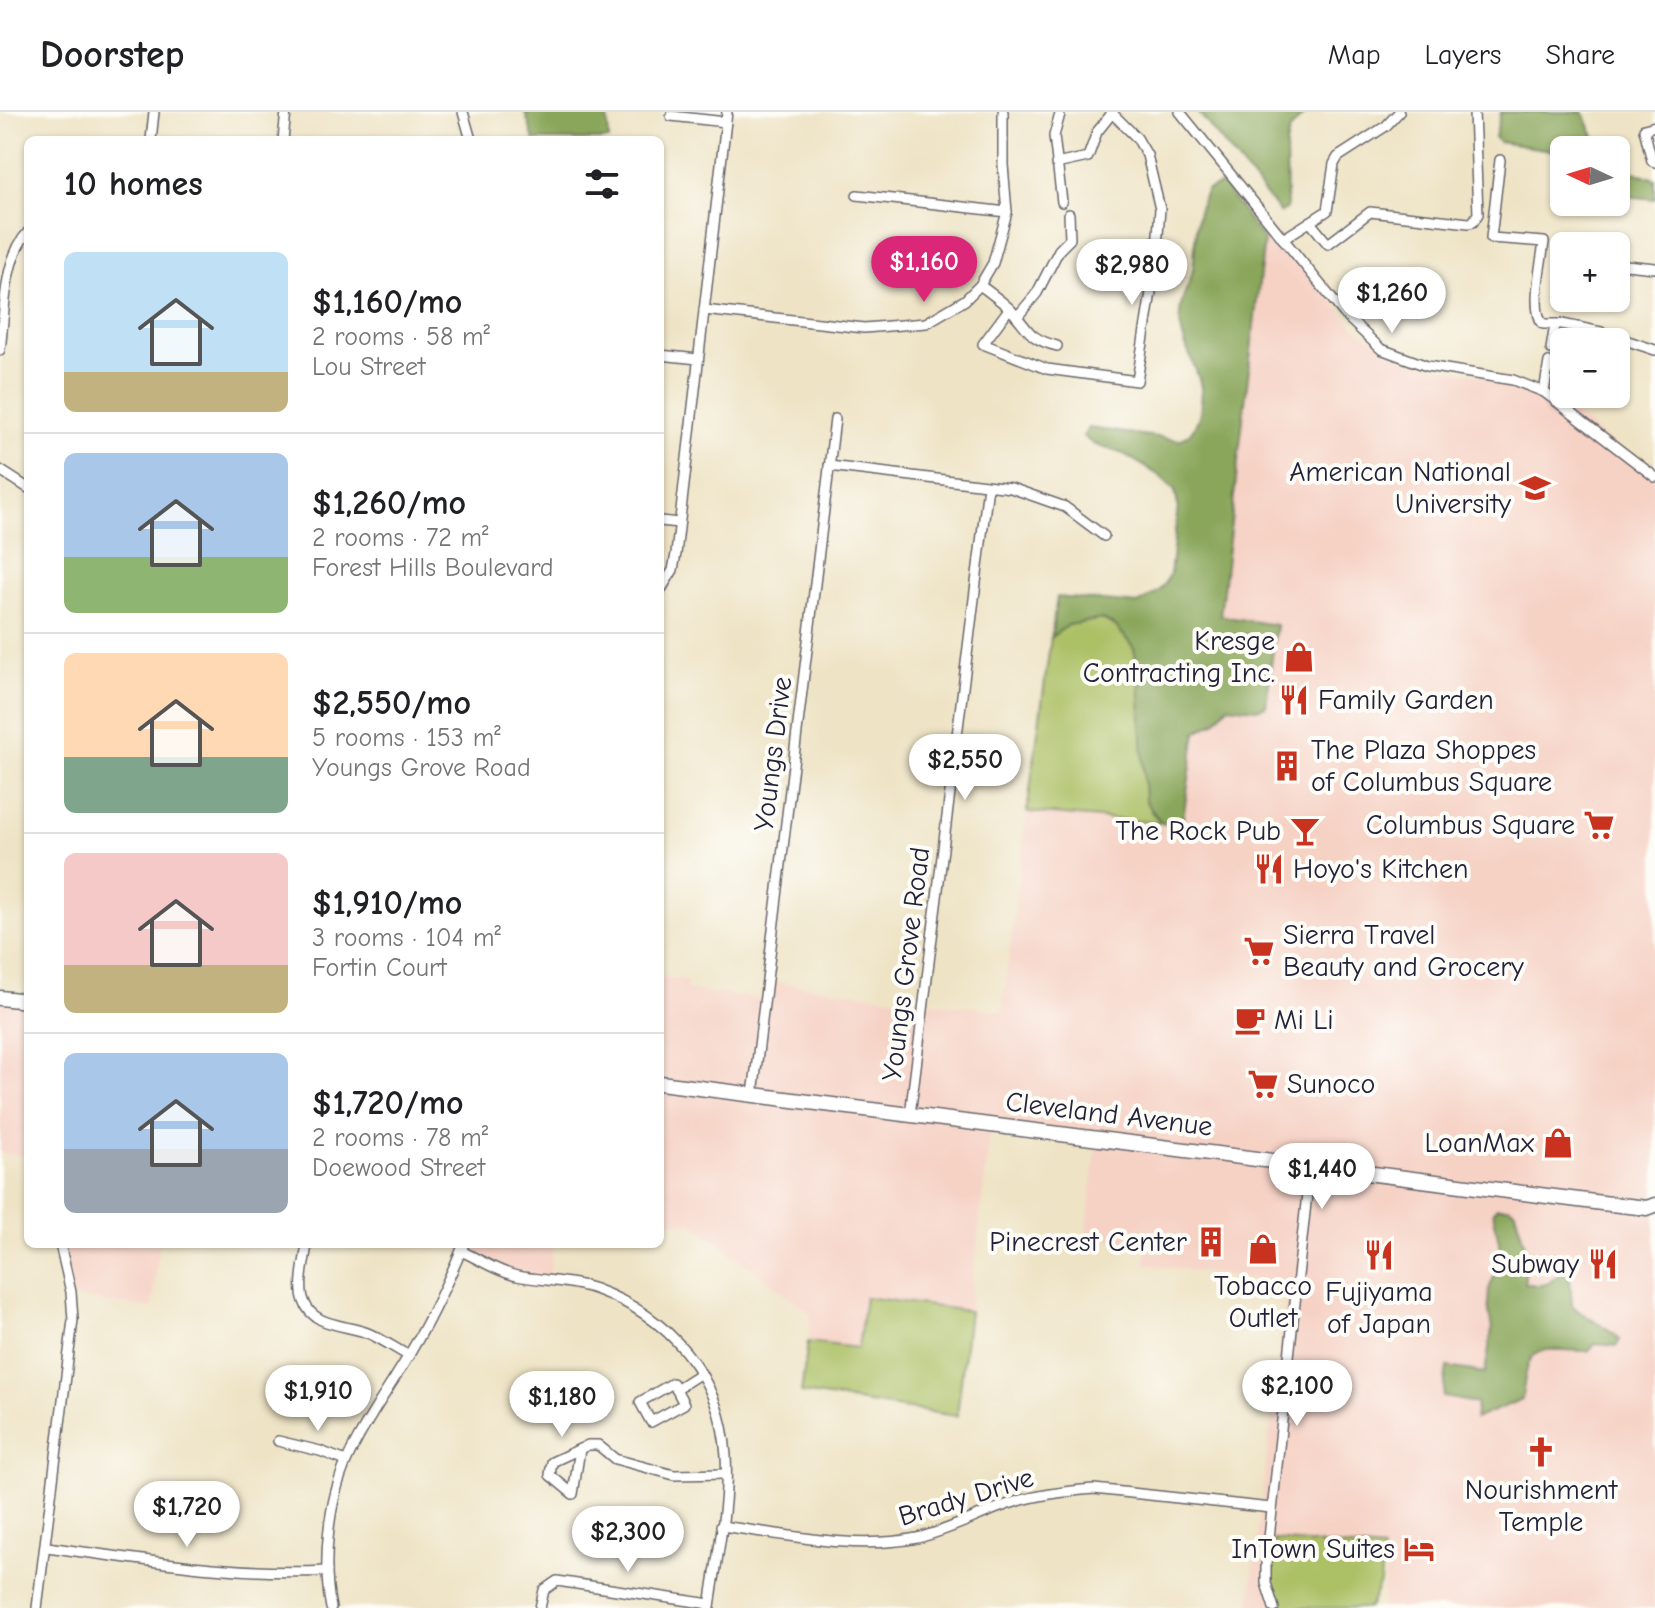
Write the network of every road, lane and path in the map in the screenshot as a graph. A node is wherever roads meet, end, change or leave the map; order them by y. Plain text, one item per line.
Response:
1 (154, 112) edge
2 (286, 112) edge
3 (463, 112) edge
4 (1003, 112) edge
5 (1112, 112) edge
6 (1180, 112) edge
7 (1399, 112) edge
8 (1474, 112) edge
9 (1060, 114) edge
10 (671, 116) dead end
11 (726, 117) edge
12 (1655, 126) edge
13 (151, 136) edge
14 (283, 136) edge
15 (470, 136) edge
16 (1500, 160) dead end
17 (1655, 162) edge
18 (1056, 164) junction
19 (857, 195) dead end
20 (1062, 202) dead end
21 (1007, 212) junction
22 (1069, 214) dead end
23 (1310, 222) junction
24 (24, 236) edge
25 (1283, 239) junction
26 (1630, 265) edge
27 (1655, 268) edge
28 (980, 285) junction
29 (1009, 309) junction
30 (704, 310) junction
31 (1017, 317) junction
32 (1555, 325) junction
33 (1554, 328) edge
34 (1057, 346) dead end
35 (0, 350) edge
36 (1655, 350) edge
37 (664, 355) edge
38 (698, 359) junction
39 (1549, 362) dead end
40 (1544, 392) junction
41 (835, 419) dead end
42 (829, 466) junction
43 (1, 474) edge
44 (1655, 477) edge
45 (24, 486) edge
46 (988, 486) junction
47 (664, 521) edge
48 (679, 523) junction
49 (1104, 536) dead end
50 (664, 585) edge
51 (0, 998) edge
52 (24, 1001) edge
53 (664, 1084) edge
54 (753, 1095) junction
55 (910, 1115) junction
56 (1310, 1167) junction
57 (1652, 1209) edge
58 (61, 1248) edge
59 (307, 1248) edge
60 (463, 1248) edge
61 (465, 1248) edge
62 (409, 1356) junction
63 (701, 1373) junction
64 (676, 1389) junction
65 (278, 1441) dead end
66 (580, 1449) junction
67 (346, 1461) junction
68 (726, 1474) junction
69 (1271, 1508) junction
70 (721, 1526) junction
71 (46, 1547) junction
72 (327, 1571) junction
73 (710, 1606) edge
74 (37, 1608) edge
75 (331, 1608) edge
76 (540, 1608) edge
77 (1274, 1608) edge

1 - 13 street
2 - 14 street
3 - 15 street
4 - 21 street
5 - 18 street
5 - 29 street
6 - 25 street
7 - 23 street
8 - 23 street
9 - 18 street
10 - 11 street
11 - 30 street
12 - 17 street
16 - 32 street
18 - 20 street
19 - 21 street
21 - 28 street
22 - 31 street
23 - 25 street
24 - 35 street
25 - 40 street
26 - 27 street
28 - 29 street
28 - 30 street
29 - 31 street
30 - 38 street
31 - 34 street
32 - 33 street
32 - 36 street
37 - 38 street
38 - 48 street
39 - 40 street
40 - 44 street
41 - 42 street, Youngs Drive
42 - 46 street
42 - 54 street, Youngs Drive
43 - 45 street
46 - 49 street
46 - 55 street, Youngs Grove Road
47 - 48 street
48 - 50 street
51 - 52 main road
53 - 54 main road, Cleveland Avenue
54 - 55 main road, Cleveland Avenue
55 - 56 main road, Cleveland Avenue
56 - 57 main road, Cleveland Avenue
56 - 69 street
58 - 71 street
59 - 62 street
60 - 62 street
61 - 63 street
62 - 67 street
63 - 64 street
63 - 68 street
64 - 64 street
65 - 67 street
66 - 66 street
66 - 68 street
67 - 72 street
68 - 70 street
69 - 70 street, Brady Drive
69 - 77 street
70 - 73 street
71 - 72 street
71 - 74 street
72 - 75 street
73 - 76 street

